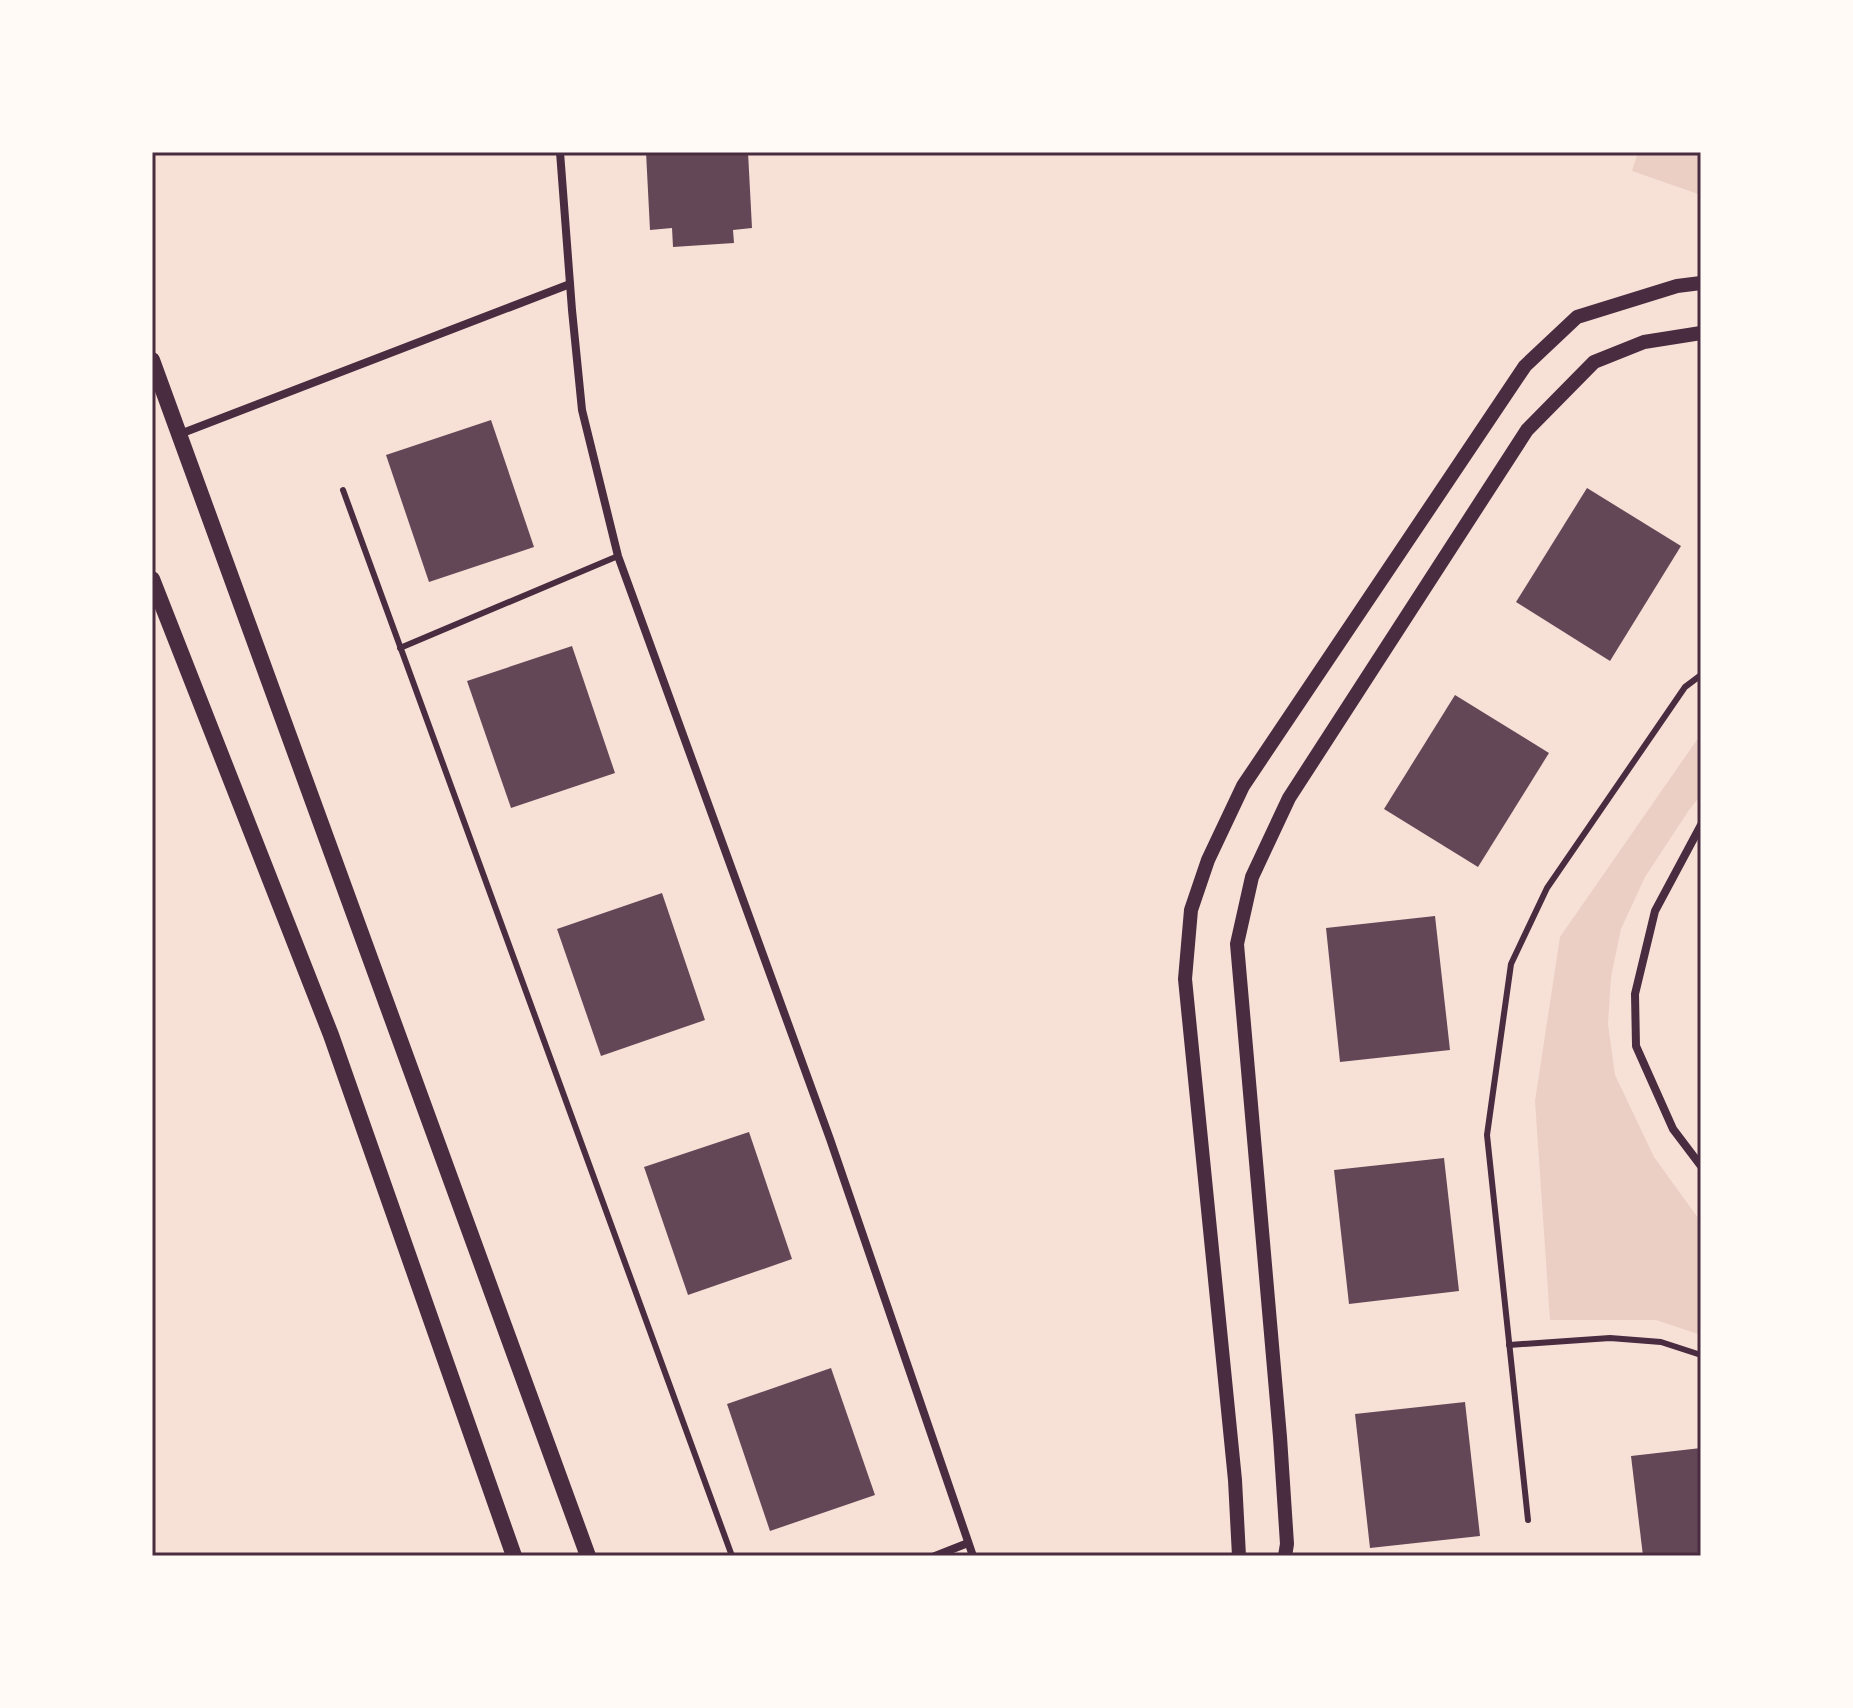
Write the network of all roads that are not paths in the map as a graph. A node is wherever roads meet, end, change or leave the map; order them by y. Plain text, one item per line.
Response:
1 (560, 152) edge
2 (1701, 283) edge
3 (570, 284) junction
4 (1701, 333) edge
5 (152, 360) edge
6 (179, 435) junction
7 (343, 490) dead end
8 (618, 556) junction
9 (152, 579) edge
10 (400, 648) junction
11 (1701, 675) edge
12 (1701, 825) edge
13 (1701, 1166) edge
14 (1509, 1345) junction
15 (1701, 1355) edge
16 (1528, 1520) dead end
17 (968, 1543) junction
18 (514, 1556) edge
19 (588, 1556) edge
20 (732, 1556) edge
21 (935, 1556) edge
22 (973, 1556) edge
23 (1239, 1556) edge
24 (1285, 1556) edge

1 - 3 street
2 - 23 street
3 - 6 street
3 - 8 street
4 - 24 street
5 - 6 main road
6 - 19 main road
7 - 10 lane
8 - 10 lane
8 - 17 street
9 - 18 main road
10 - 20 lane
11 - 14 lane
12 - 13 street
14 - 15 lane
14 - 16 lane
17 - 21 street
17 - 22 street

